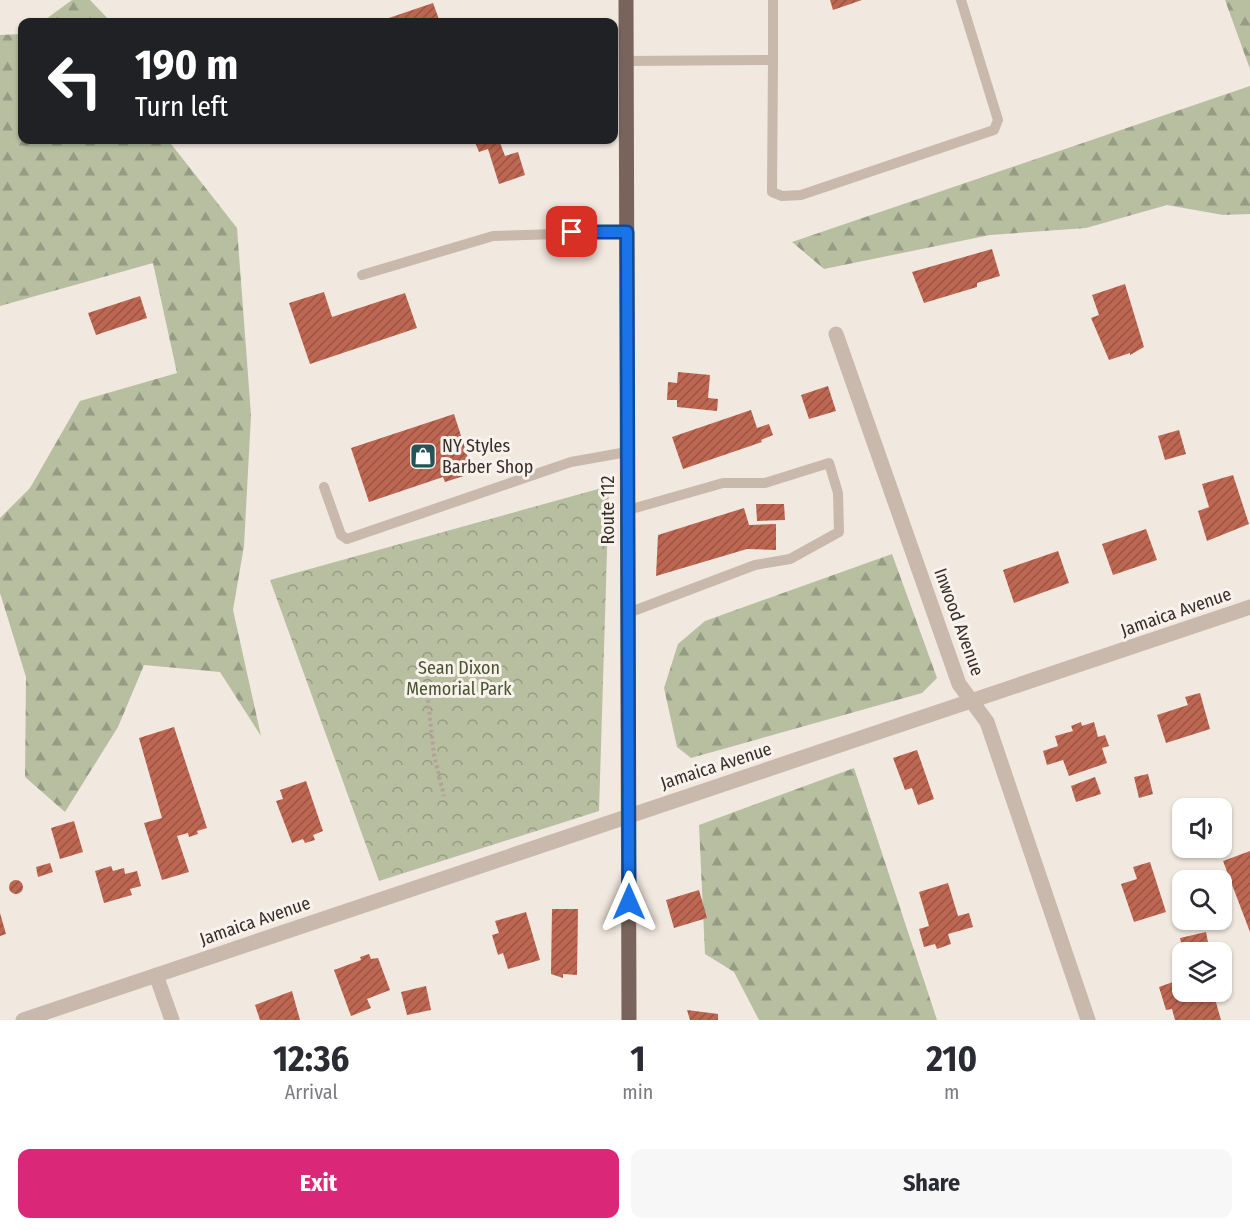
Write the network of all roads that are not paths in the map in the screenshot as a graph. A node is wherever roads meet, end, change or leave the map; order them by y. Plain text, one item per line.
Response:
1 (626, 0) edge
2 (773, 0) edge
3 (961, 0) edge
4 (773, 60) junction
5 (626, 61) junction
6 (627, 232) junction
7 (362, 275) dead end
8 (836, 334) dead end
9 (627, 452) junction
10 (324, 487) dead end
11 (628, 510) junction
12 (1250, 607) edge
13 (628, 613) junction
14 (972, 703) junction
15 (629, 816) junction
16 (156, 975) junction
17 (23, 1020) edge
18 (172, 1020) edge
19 (629, 1020) edge
20 (1088, 1020) edge

1 - 5 main road, Route 112
2 - 4 lane
3 - 4 lane
4 - 5 lane
5 - 6 main road, Route 112
6 - 7 lane
6 - 9 main road, Route 112
8 - 14 street, Inwood Avenue
9 - 10 lane
9 - 11 main road, Route 112
11 - 13 main road, Route 112
11 - 13 lane
12 - 14 street, Jamaica Avenue
13 - 15 main road, Route 112
14 - 15 street, Jamaica Avenue
14 - 20 street, Inwood Avenue
15 - 16 street, Jamaica Avenue
15 - 19 main road, Route 112
16 - 17 street, Jamaica Avenue
16 - 18 street

